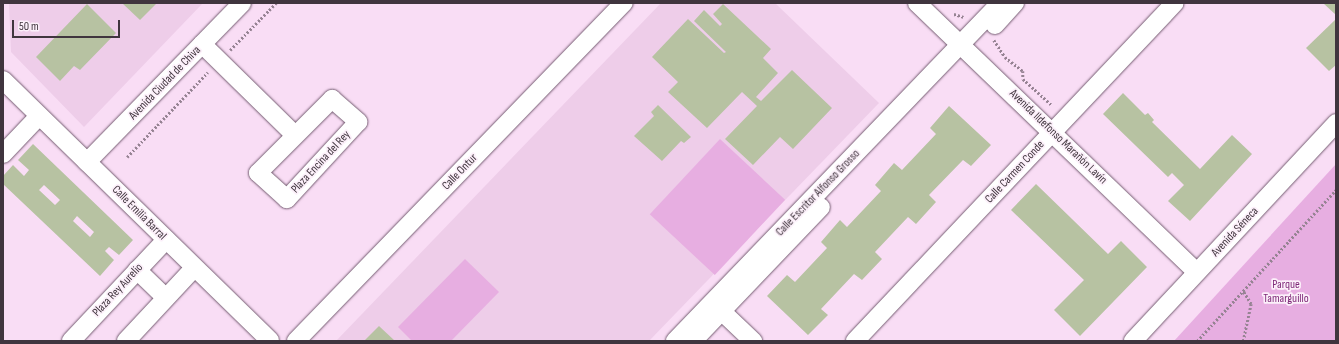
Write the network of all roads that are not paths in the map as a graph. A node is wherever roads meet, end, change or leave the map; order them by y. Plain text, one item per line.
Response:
1 (242, 3) edge
2 (624, 3) edge
3 (917, 3) edge
4 (1000, 3) edge
5 (1015, 3) edge
6 (1176, 3) edge
7 (202, 44) junction
8 (964, 48) junction
9 (4, 86) edge
10 (39, 116) junction
11 (1336, 123) edge
12 (1053, 132) junction
13 (295, 135) junction
14 (3, 154) edge
15 (87, 162) junction
16 (166, 240) junction
17 (194, 268) junction
18 (137, 270) junction
19 (1197, 272) junction
20 (166, 298) junction
21 (717, 307) junction
22 (71, 341) edge
23 (126, 341) edge
24 (270, 341) edge
25 (296, 341) edge
26 (675, 341) edge
27 (693, 341) edge
28 (753, 341) edge
29 (855, 341) edge
30 (1133, 341) edge

1 - 7 street, Avenida Ciudad de Chiva
2 - 25 street, Calle Ontur
3 - 8 street, Avenida Ildefonso Marañón Lavín
4 - 8 street
5 - 8 street
6 - 12 street, Calle Carmen Conde
7 - 13 street
7 - 15 street, Avenida Ciudad de Chiva
8 - 12 street, Avenida Ildefonso Marañón Lavín
8 - 21 street, Calle Escritor Alfonso Grosso
9 - 10 street, Calle Emilia Barral
10 - 14 street
10 - 15 street, Calle Emilia Barral
11 - 19 street, Avenida Séneca
12 - 19 street, Avenida Ildefonso Marañón Lavín
12 - 29 street, Calle Carmen Conde
13 - 13 street, Plaza Encina del Rey
15 - 16 street, Calle Emilia Barral
16 - 17 street, Calle Emilia Barral
16 - 18 street, Plaza Rey Aurelio
17 - 20 street
17 - 24 street, Calle Emilia Barral
18 - 20 street
18 - 22 street, Plaza Rey Aurelio
19 - 30 street, Avenida Séneca
20 - 23 street
21 - 26 street, Calle Escritor Alfonso Grosso
21 - 27 street, Calle Escritor Alfonso Grosso
21 - 28 street

